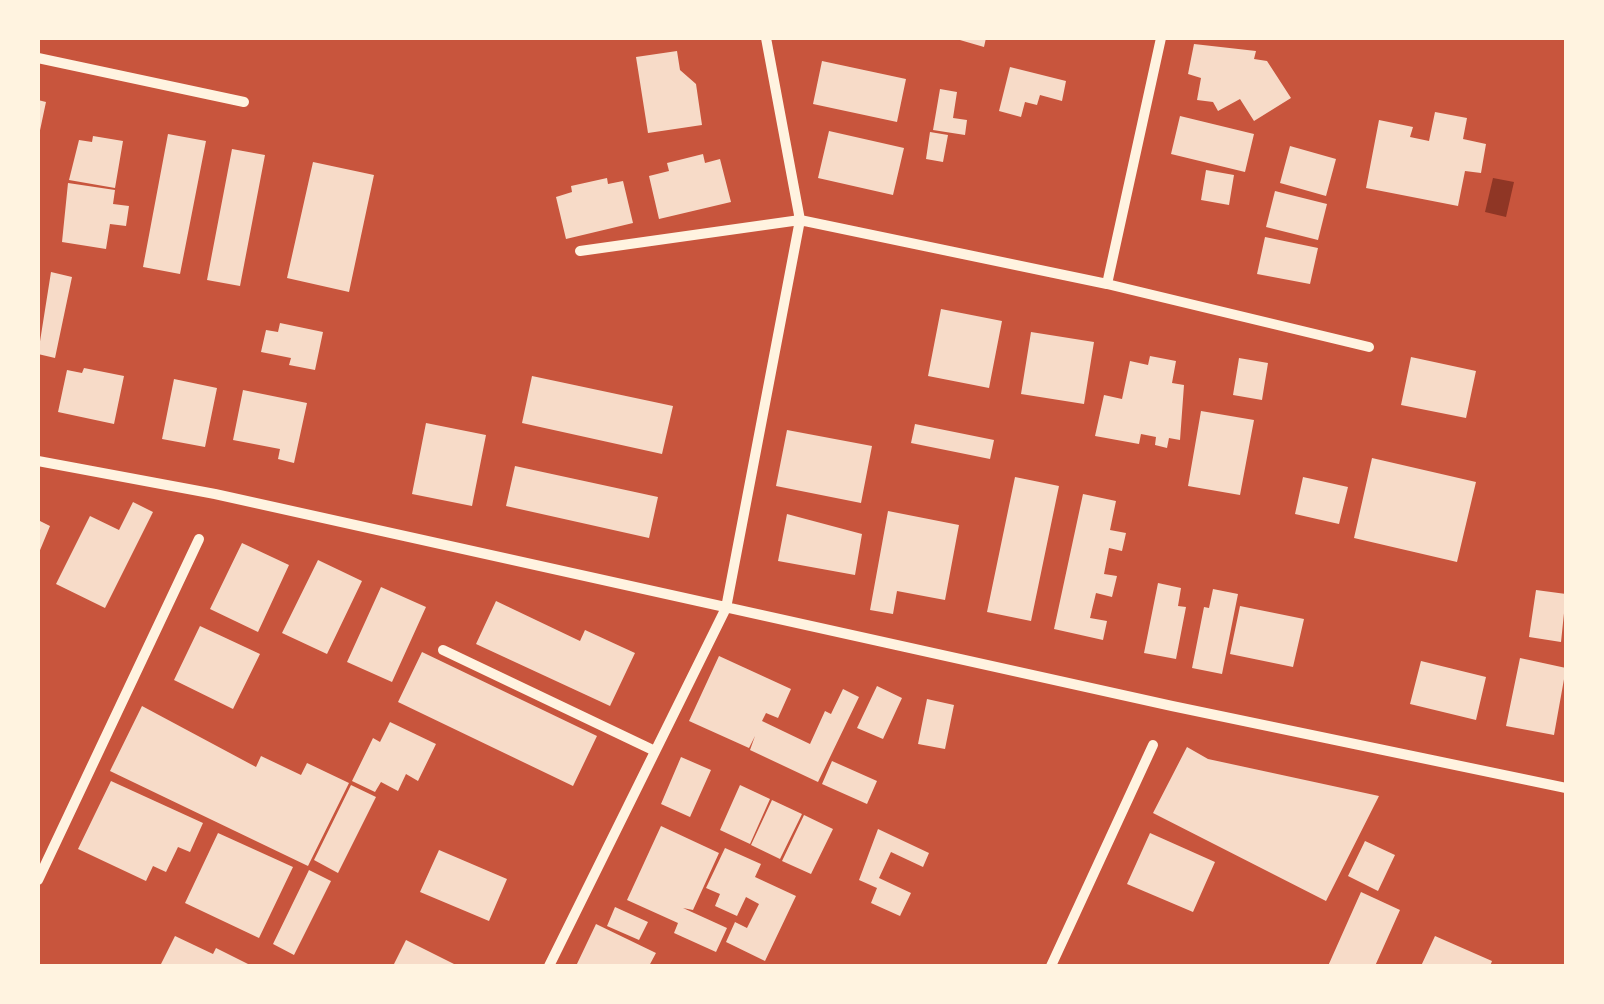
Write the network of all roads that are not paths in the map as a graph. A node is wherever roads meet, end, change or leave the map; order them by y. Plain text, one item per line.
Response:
1 (766, 38) edge
2 (1161, 38) edge
3 (38, 58) edge
4 (244, 102) dead end
5 (800, 220) junction
6 (580, 251) dead end
7 (1107, 284) junction
8 (1369, 346) dead end
9 (38, 461) edge
10 (200, 539) dead end
11 (726, 608) junction
12 (443, 650) dead end
13 (1153, 745) dead end
14 (655, 751) junction
15 (1566, 788) edge
16 (38, 880) edge
17 (549, 966) edge
18 (1051, 966) edge

1 - 5 street
2 - 7 street
3 - 4 street
5 - 6 street
5 - 7 street
5 - 11 street
7 - 8 street
9 - 11 street
10 - 16 street
11 - 14 street
11 - 15 street
12 - 14 street
13 - 18 street
14 - 17 street

